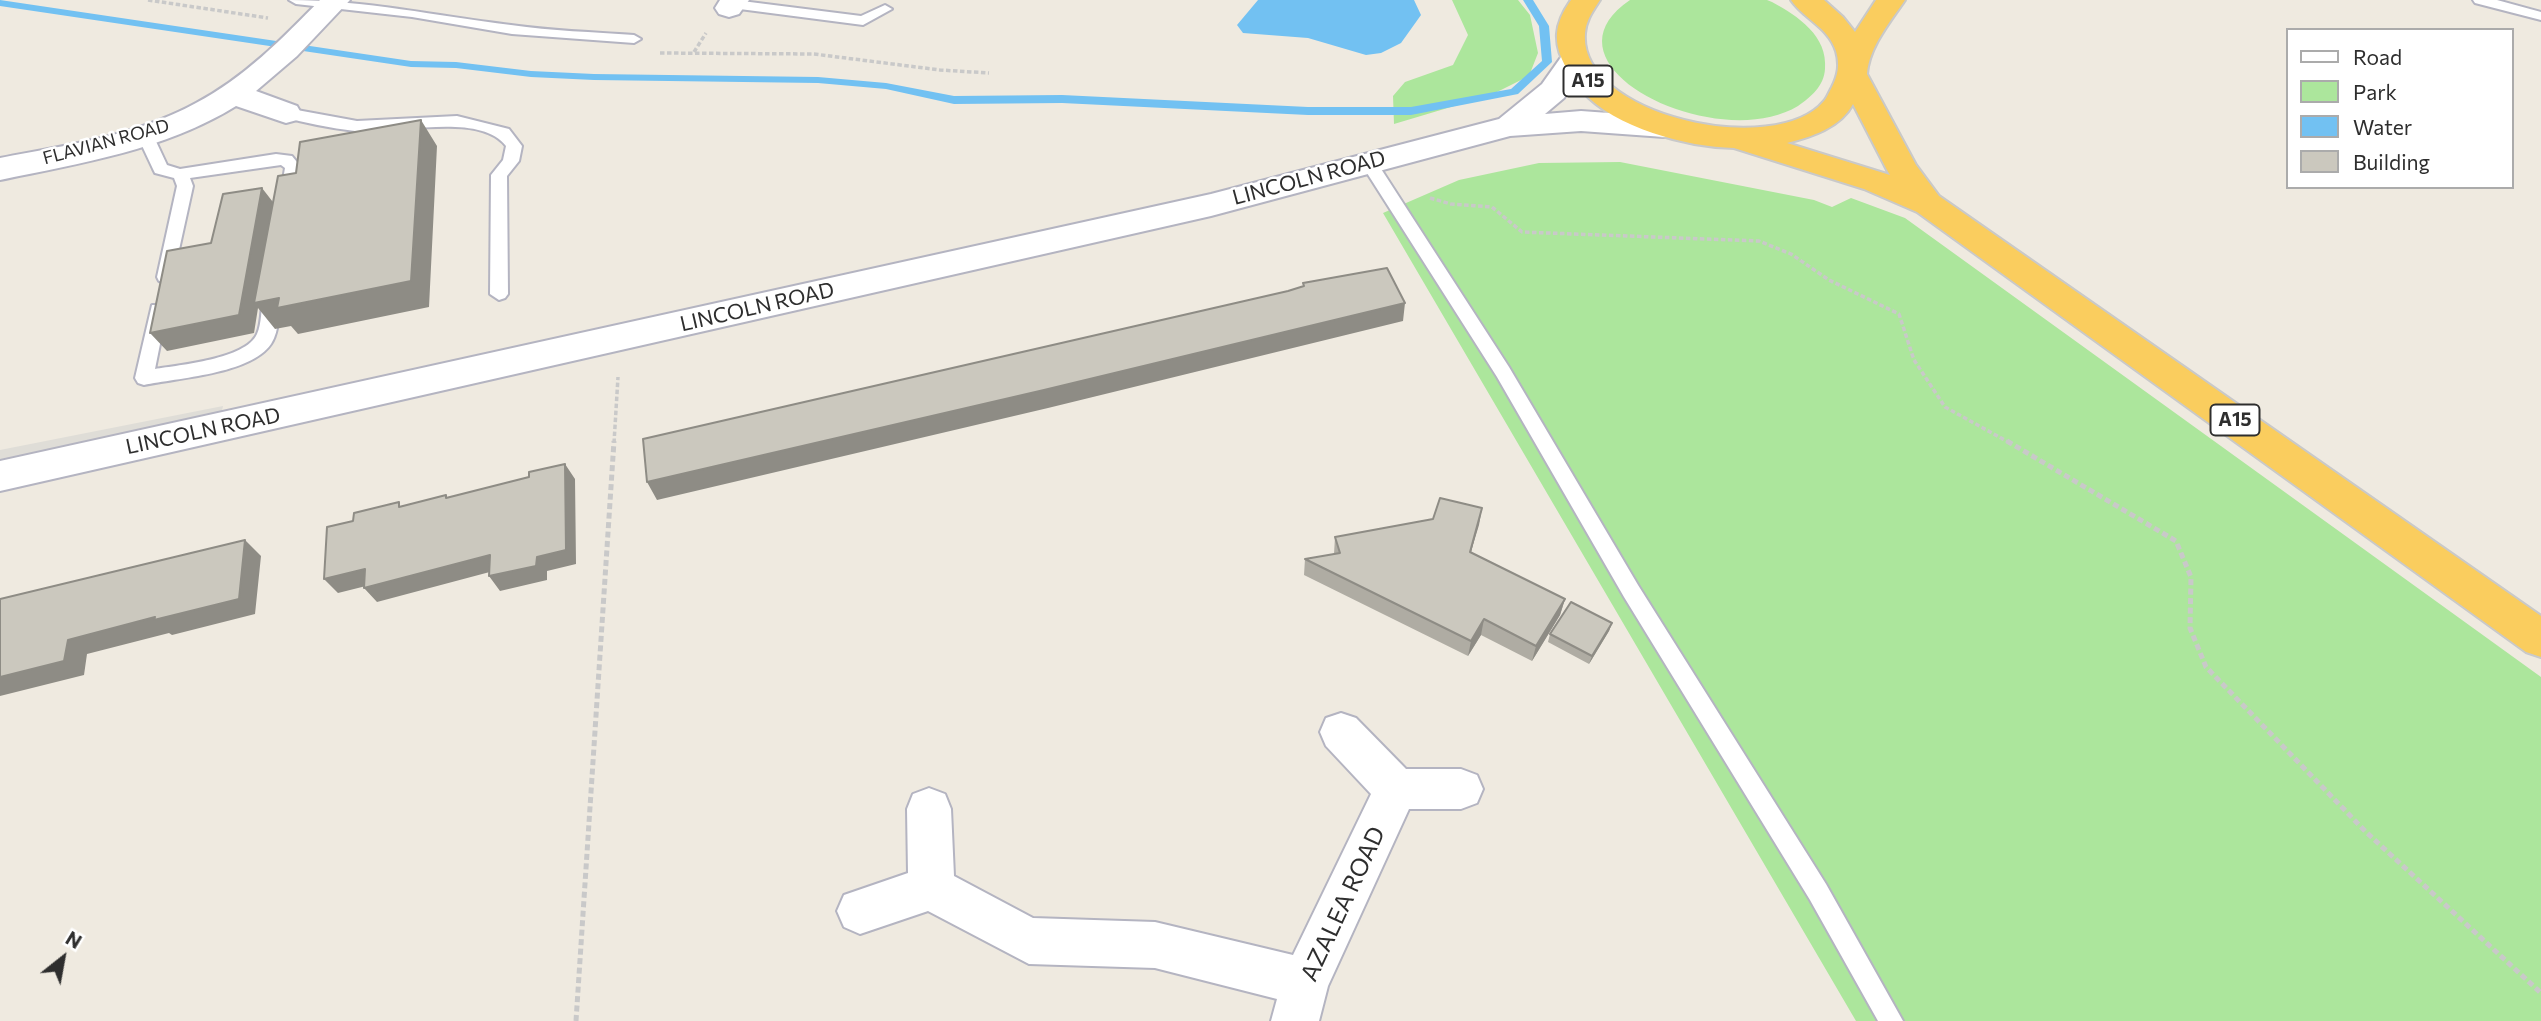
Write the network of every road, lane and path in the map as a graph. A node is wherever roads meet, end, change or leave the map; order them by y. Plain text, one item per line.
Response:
1 (296, 0) edge
2 (1805, 0) edge
3 (1891, 0) edge
4 (2480, 0) edge
5 (334, 2) edge
6 (732, 4) edge
7 (1573, 8) edge
8 (885, 9) dead end
9 (2541, 16) edge
10 (634, 39) dead end
11 (1574, 59) junction
12 (1853, 68) junction
13 (233, 94) junction
14 (286, 113) joint
15 (1510, 126) junction
16 (1664, 127) junction
17 (145, 135) junction
18 (1741, 139) junction
19 (1368, 162) junction
20 (0, 169) edge
21 (180, 174) junction
22 (1428, 198) dead end
23 (1928, 204) junction
24 (284, 220) edge
25 (275, 273) edge
26 (499, 294) dead end
27 (621, 338) junction
28 (0, 476) edge
29 (2541, 639) edge
30 (1340, 732) dead end
31 (1396, 789) junction
32 (1461, 789) dead end
33 (929, 809) dead end
34 (931, 888) junction
35 (860, 911) dead end
36 (2541, 993) edge
37 (1300, 1002) edge
38 (576, 1021) edge
39 (1891, 1021) edge

1 - 5 lane
2 - 12 highway, A15
3 - 12 highway
4 - 9 lane
5 - 10 lane
5 - 13 main road, FLAVIAN ROAD
6 - 8 lane
7 - 11 highway, A15
11 - 15 main road, LINCOLN ROAD
11 - 16 highway, A15
12 - 18 highway, A15
12 - 23 highway, A15
13 - 14 main road
13 - 17 main road, FLAVIAN ROAD
14 - 26 lane
15 - 16 main road, LINCOLN ROAD
15 - 19 main road, LINCOLN ROAD
16 - 18 highway, A15
17 - 20 main road, FLAVIAN ROAD
17 - 21 lane
18 - 23 highway, A15
19 - 27 main road, LINCOLN ROAD
19 - 39 lane
21 - 24 lane
21 - 25 lane
22 - 36 path
23 - 29 highway, A15
27 - 28 main road, LINCOLN ROAD
27 - 38 path
30 - 31 main road
31 - 32 main road
31 - 37 main road, AZALEA ROAD
33 - 34 main road
34 - 35 main road
34 - 37 main road

